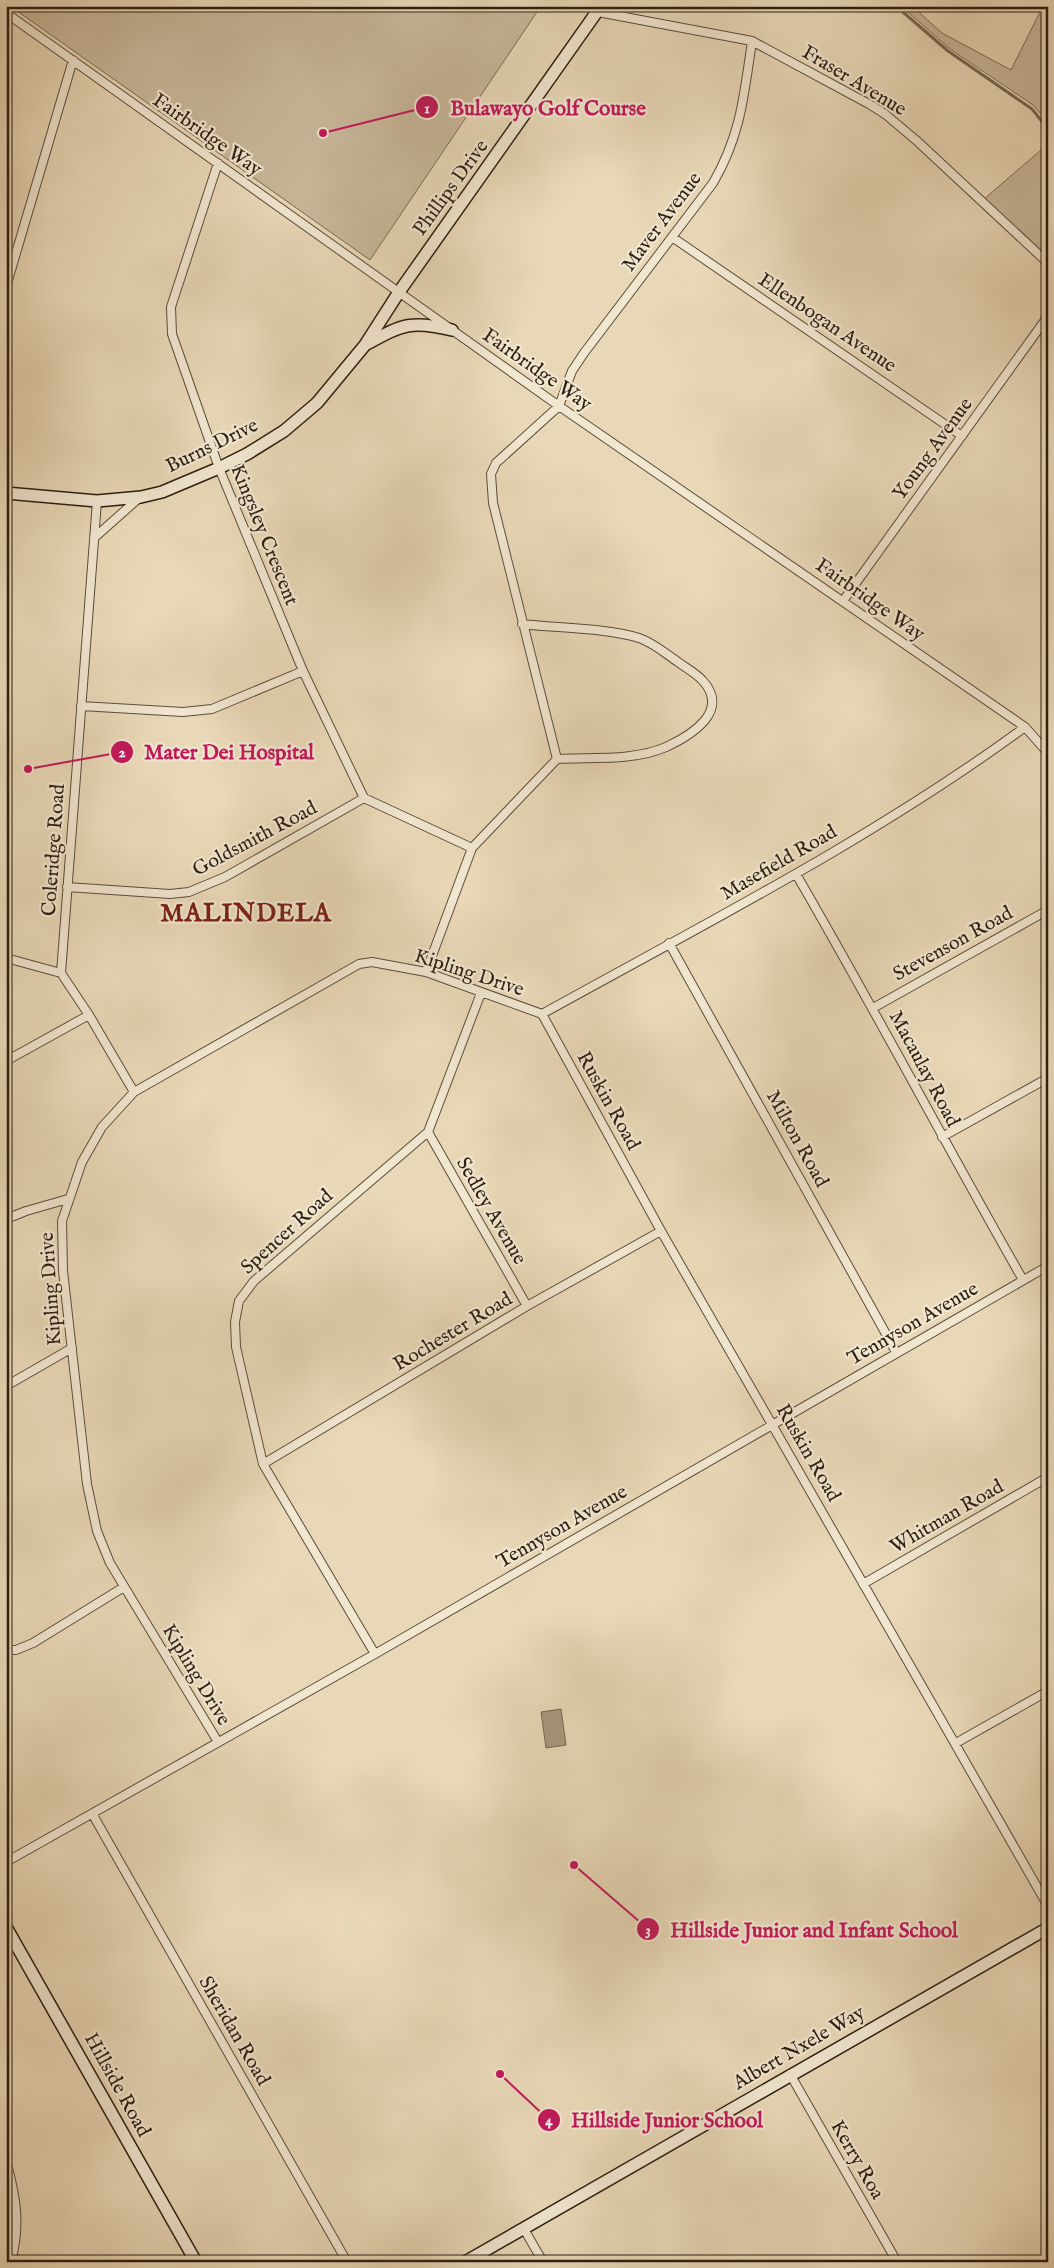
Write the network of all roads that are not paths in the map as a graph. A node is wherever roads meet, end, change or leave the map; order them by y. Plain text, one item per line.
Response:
1 (600, 9) edge
2 (6, 13) edge
3 (752, 41) junction
4 (73, 60) junction
5 (218, 162) junction
6 (672, 237) junction
7 (1048, 263) edge
8 (6, 287) edge
9 (399, 292) junction
10 (1048, 316) edge
11 (452, 330) junction
12 (366, 345) junction
13 (559, 406) junction
14 (962, 436) junction
15 (219, 468) junction
16 (6, 493) edge
17 (141, 497) junction
18 (97, 501) junction
19 (94, 538) junction
20 (843, 601) junction
21 (522, 624) junction
22 (303, 671) junction
23 (81, 706) junction
24 (1025, 727) junction
25 (1048, 753) edge
26 (557, 759) junction
27 (364, 798) junction
28 (472, 848) junction
29 (796, 874) junction
30 (67, 888) junction
31 (1048, 910) edge
32 (669, 943) junction
33 (6, 958) edge
34 (426, 972) junction
35 (61, 973) junction
36 (481, 993) junction
37 (873, 1008) junction
38 (542, 1014) junction
39 (90, 1015) junction
40 (6, 1061) edge
41 (1048, 1078) edge
42 (134, 1092) junction
43 (428, 1132) junction
44 (942, 1137) junction
45 (68, 1199) junction
46 (6, 1219) edge
47 (661, 1231) junction
48 (1048, 1266) edge
49 (1023, 1280) junction
50 (527, 1306) junction
51 (72, 1348) junction
52 (896, 1352) junction
53 (6, 1386) edge
54 (772, 1423) junction
55 (263, 1464) junction
56 (1048, 1477) edge
57 (863, 1584) junction
58 (124, 1587) junction
59 (6, 1650) edge
60 (376, 1654) junction
61 (1048, 1690) edge
62 (218, 1742) junction
63 (956, 1743) junction
64 (93, 1815) junction
65 (6, 1862) edge
66 (1048, 1906) edge
67 (6, 1927) edge
68 (1048, 1928) edge
69 (790, 2074) junction
70 (6, 2160) edge
71 (524, 2229) junction
72 (10, 2250) edge
73 (11, 2262) edge
74 (196, 2262) edge
75 (347, 2262) edge
76 (465, 2262) edge
77 (543, 2262) edge
78 (897, 2262) edge

1 - 3 street, Fraser Avenue
1 - 9 main road, Phillips Drive
2 - 4 street, Fairbridge Way
3 - 6 street, Maver Avenue
3 - 7 street, Fraser Avenue
4 - 5 street, Fairbridge Way
4 - 8 street
5 - 9 street, Fairbridge Way
5 - 15 street, Kingsley Crescent
6 - 13 street, Maver Avenue
6 - 14 street, Ellenbogan Avenue
9 - 11 street, Fairbridge Way
9 - 12 main road, Burns Drive
10 - 14 street, Young Avenue
11 - 12 main road
11 - 13 street, Fairbridge Way
12 - 15 main road, Burns Drive
13 - 20 street, Fairbridge Way
13 - 21 street
14 - 20 street, Young Avenue
15 - 17 main road, Burns Drive
15 - 22 street, Kingsley Crescent
16 - 18 main road, Burns Drive
17 - 18 main road, Burns Drive
17 - 19 street
18 - 19 street, Coleridge Road
19 - 23 street, Coleridge Road
20 - 24 street, Fairbridge Way
21 - 26 street
21 - 26 street
22 - 23 street
22 - 27 street, Kingsley Crescent
23 - 30 street, Coleridge Road
24 - 25 street, Fairbridge Way
24 - 29 street, Masefield Road
26 - 28 street
27 - 28 street
27 - 30 street, Goldsmith Road
28 - 34 street
29 - 32 street, Masefield Road
29 - 37 street, Macaulay Road
30 - 35 street, Coleridge Road
31 - 37 street, Stevenson Road
32 - 38 street, Masefield Road
32 - 52 street, Milton Road
33 - 35 street
34 - 36 street, Kipling Drive
34 - 42 street, Kipling Drive
35 - 39 street
36 - 38 street, Kipling Drive
36 - 43 street, Spencer Road
37 - 44 street, Macaulay Road
38 - 47 street, Ruskin Road
39 - 40 street
39 - 42 street
41 - 44 street
42 - 45 street, Kipling Drive
43 - 50 street, Sedley Avenue
43 - 55 street, Spencer Road
44 - 49 street, Macaulay Road
45 - 46 street
45 - 51 street, Kipling Drive
47 - 50 street, Rochester Road
47 - 54 street, Ruskin Road
48 - 49 street, Tennyson Avenue
49 - 52 street, Tennyson Avenue
50 - 55 street, Rochester Road
51 - 53 street
51 - 58 street, Kipling Drive
52 - 54 street, Tennyson Avenue
54 - 57 street, Ruskin Road
54 - 60 street, Tennyson Avenue
55 - 60 street, Spencer Road
56 - 57 street, Whitman Road
57 - 63 street, Ruskin Road
58 - 59 street
58 - 62 street, Kipling Drive
60 - 62 street, Tennyson Avenue
61 - 63 street
62 - 64 street, Tennyson Avenue
63 - 66 street, Ruskin Road
64 - 65 street, Tennyson Avenue
64 - 75 street, Sheridan Road
67 - 74 main road, Hillside Road
68 - 69 main road, Albert Nxele Way
69 - 71 main road, Albert Nxele Way
69 - 78 street, Kerry Roa
70 - 72 street
71 - 76 main road, Albert Nxele Way
71 - 77 street
72 - 73 street

